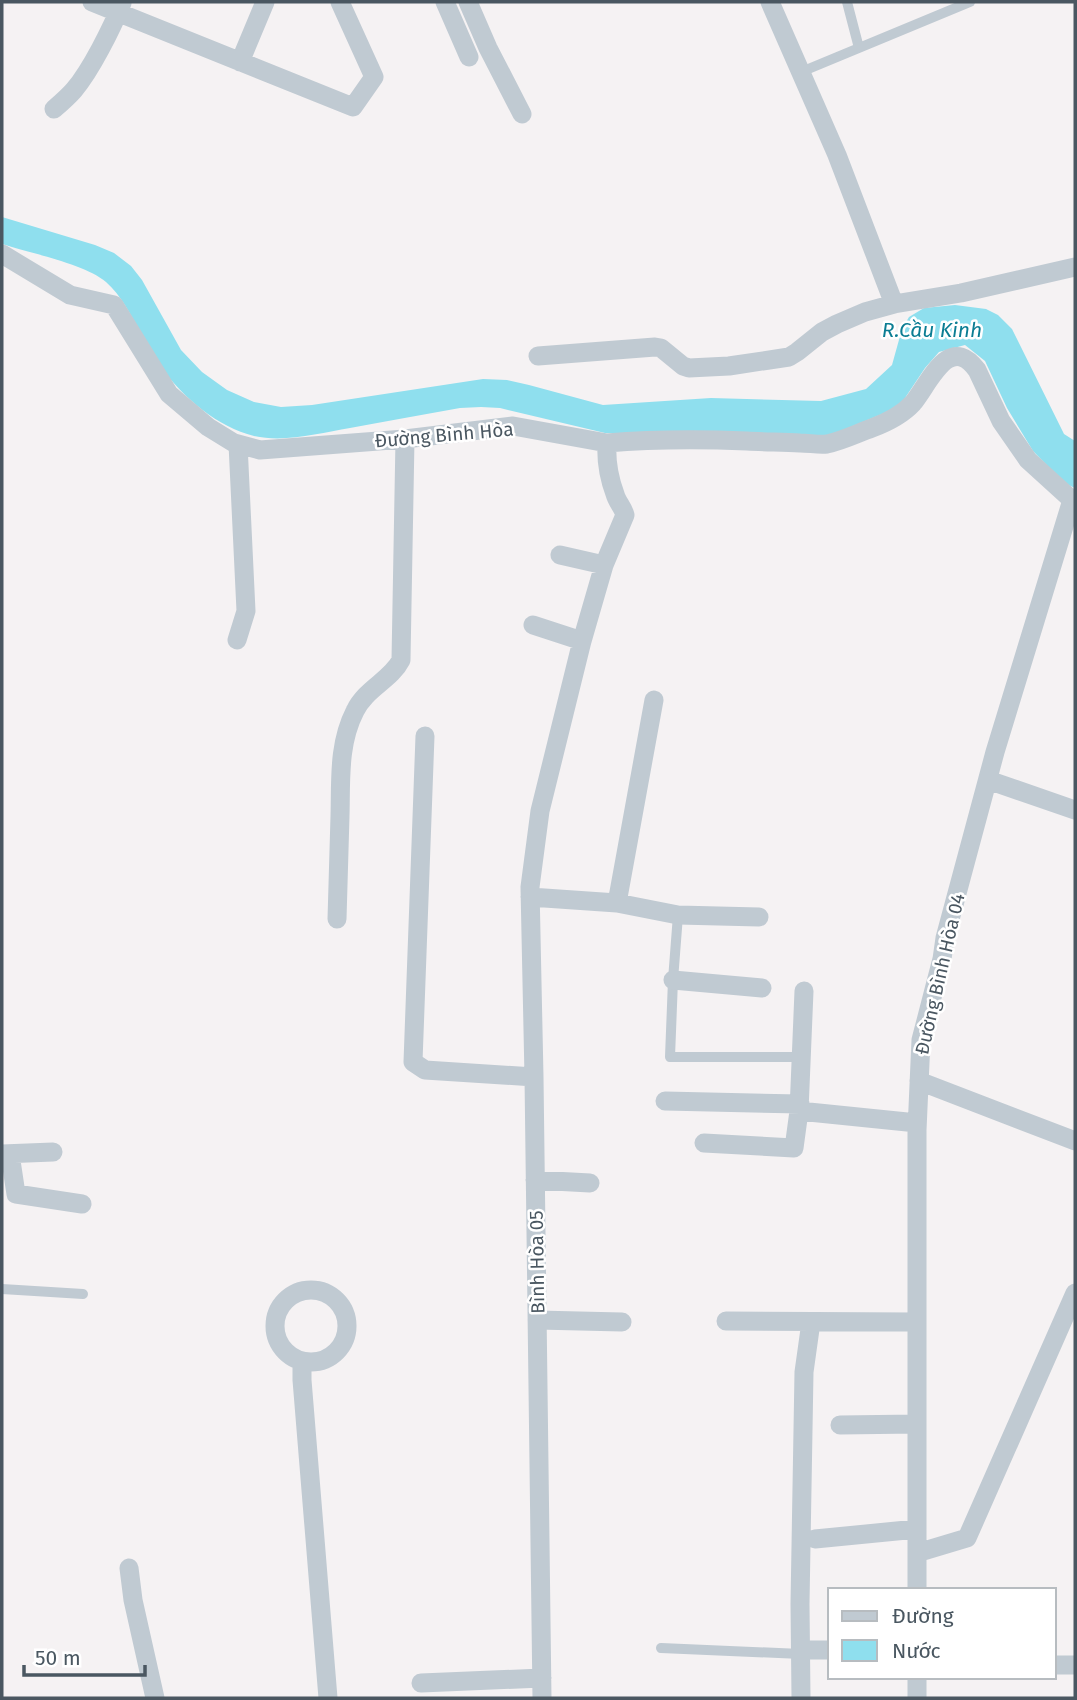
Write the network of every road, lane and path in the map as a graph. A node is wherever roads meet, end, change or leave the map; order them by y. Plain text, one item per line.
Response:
1 (92, 2) edge
2 (265, 2) edge
3 (340, 2) edge
4 (445, 2) edge
5 (468, 2) edge
6 (770, 2) edge
7 (847, 2) edge
8 (970, 2) edge
9 (120, 7) edge
10 (859, 48) junction
11 (469, 57) dead end
12 (240, 62) junction
13 (801, 72) junction
14 (54, 109) dead end
15 (522, 114) dead end
16 (2, 254) edge
17 (1075, 268) edge
18 (894, 304) junction
19 (538, 356) dead end
20 (405, 439) junction
21 (607, 443) junction
22 (239, 444) junction
23 (1073, 500) edge
24 (559, 555) dead end
25 (604, 565) junction
26 (533, 625) dead end
27 (237, 640) dead end
28 (582, 641) junction
29 (654, 700) dead end
30 (425, 736) dead end
31 (988, 780) junction
32 (1075, 810) edge
33 (530, 897) junction
34 (617, 904) junction
35 (678, 915) junction
36 (759, 917) dead end
37 (337, 919) dead end
38 (673, 980) junction
39 (762, 988) dead end
40 (804, 991) dead end
41 (801, 1057) junction
42 (534, 1077) junction
43 (919, 1081) junction
44 (666, 1101) dead end
45 (799, 1108) junction
46 (917, 1124) junction
47 (1075, 1141) edge
48 (704, 1143) dead end
49 (53, 1152) dead end
50 (6, 1154) edge
51 (536, 1180) junction
52 (590, 1183) dead end
53 (82, 1204) dead end
54 (2, 1289) edge
55 (1075, 1293) edge
56 (83, 1294) dead end
57 (537, 1320) junction
58 (726, 1321) dead end
59 (622, 1322) dead end
60 (811, 1322) junction
61 (917, 1322) junction
62 (302, 1361) dead end
63 (916, 1424) junction
64 (840, 1425) dead end
65 (917, 1529) junction
66 (815, 1539) dead end
67 (917, 1553) junction
68 (129, 1568) dead end
69 (917, 1588) edge
70 (661, 1648) dead end
71 (828, 1650) edge
72 (801, 1652) junction
73 (1056, 1665) edge
74 (1075, 1665) edge
75 (917, 1679) edge
76 (421, 1683) dead end
77 (542, 1688) edge
78 (155, 1698) edge
79 (328, 1698) edge
80 (801, 1698) edge
81 (917, 1698) edge

1 - 9 street
2 - 12 street
3 - 12 street
4 - 11 street
5 - 15 street
6 - 13 street
7 - 10 lane
8 - 10 lane
9 - 12 street
9 - 14 street
10 - 13 lane
13 - 18 street
16 - 22 street, Đường Bình Hòa
17 - 18 street
18 - 19 street
20 - 21 street, Đường Bình Hòa
20 - 22 street, Đường Bình Hòa
20 - 37 street
21 - 23 street, Đường Bình Hòa
21 - 25 street
22 - 27 street
23 - 31 street, Đường Bình Hòa 04
24 - 25 street
25 - 28 street
26 - 28 street
28 - 33 street, Bình Hòa 05
29 - 34 street
30 - 42 street
31 - 32 street
31 - 43 street, Đường Bình Hòa 04
33 - 34 street
33 - 42 street, Bình Hòa 05
34 - 35 street
35 - 36 street
35 - 38 lane
38 - 39 street
38 - 41 lane
40 - 41 street
41 - 45 street
42 - 51 street, Bình Hòa 05
43 - 46 street, Đường Bình Hòa 04
43 - 47 street
44 - 45 street
45 - 46 street
45 - 48 street
46 - 61 street, Đường Bình Hòa 04
49 - 50 street
50 - 53 street
51 - 52 street
51 - 57 street, Bình Hòa 05
54 - 56 lane
55 - 67 street
57 - 59 street
57 - 77 street, Bình Hòa 05
58 - 60 street
60 - 61 street
60 - 72 street
61 - 63 street, Đường Bình Hòa 04
62 - 79 street
63 - 64 street
63 - 65 street, Đường Bình Hòa 04
65 - 66 street
65 - 67 street, Đường Bình Hòa 04
67 - 69 street, Đường Bình Hòa 04
68 - 78 street
70 - 72 lane
71 - 72 street
72 - 80 street
73 - 74 street
75 - 81 street
76 - 77 street

